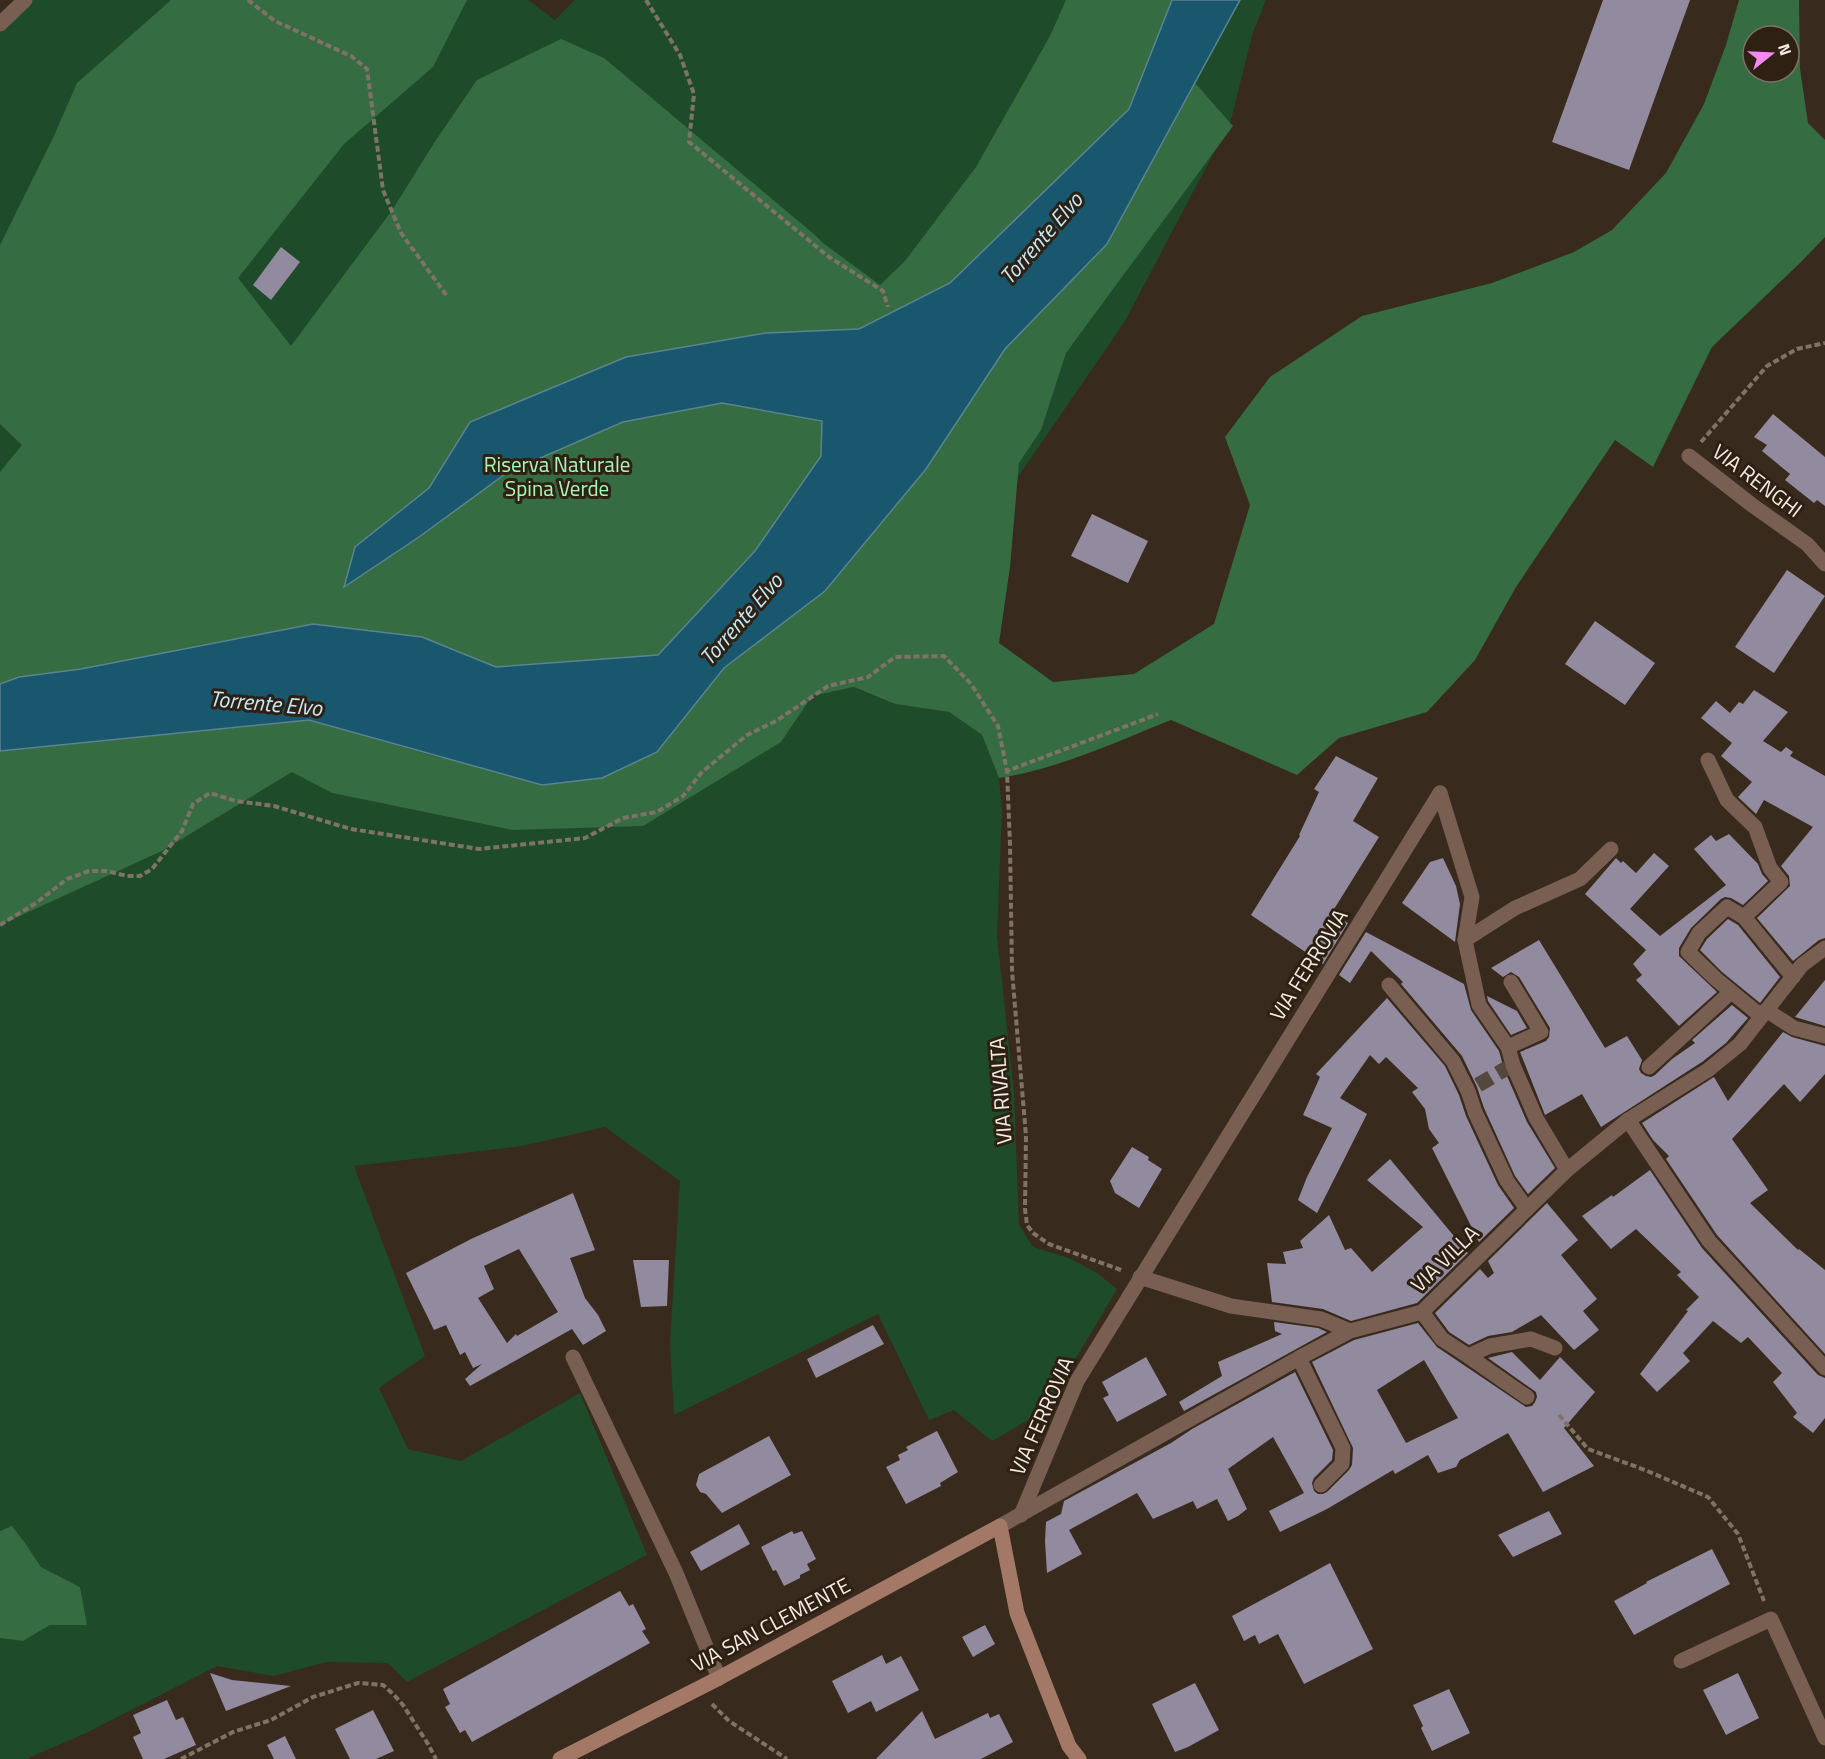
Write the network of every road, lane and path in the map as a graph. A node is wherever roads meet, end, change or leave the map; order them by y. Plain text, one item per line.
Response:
1 (25, 0) edge
2 (248, 0) edge
3 (646, 0) edge
4 (0, 24) edge
5 (447, 296) dead end
6 (888, 307) dead end
7 (1825, 343) edge
8 (1689, 456) joint
9 (1825, 564) edge
10 (1158, 714) dead end
11 (1708, 760) dead end
12 (1007, 771) junction
13 (1611, 849) dead end
14 (1744, 917) junction
15 (0, 925) edge
16 (1465, 940) junction
17 (1825, 948) edge
18 (1793, 977) junction
19 (1511, 982) dead end
20 (1389, 985) dead end
21 (1731, 992) junction
22 (1764, 1013) junction
23 (1825, 1036) edge
24 (1508, 1047) junction
25 (1649, 1066) dead end
26 (1628, 1120) junction
27 (1567, 1170) junction
28 (1527, 1209) junction
29 (1140, 1277) junction
30 (1422, 1312) junction
31 (1350, 1331) junction
32 (1555, 1348) dead end
33 (1468, 1356) junction
34 (573, 1357) dead end
35 (1299, 1358) junction
36 (1825, 1368) edge
37 (1527, 1397) dead end
38 (1559, 1415) dead end
39 (1320, 1485) dead end
40 (1021, 1515) junction
41 (1000, 1526) junction
42 (1771, 1619) junction
43 (1681, 1661) dead end
44 (719, 1678) junction
45 (697, 1688) junction
46 (1825, 1738) edge
47 (181, 1759) edge
48 (436, 1759) edge
49 (560, 1759) edge
50 (787, 1759) edge
51 (1079, 1759) edge

1 - 4 street
2 - 5 path
3 - 6 path
7 - 8 path
8 - 9 street, VIA RENGHI
10 - 12 path
11 - 14 street
12 - 15 path, VIA RIVALTA
12 - 29 path, VIA RIVALTA
13 - 16 street
14 - 18 street
14 - 21 street
16 - 24 street, VIA FERROVIA
16 - 29 street, VIA FERROVIA
17 - 18 street, VIA VILLA
18 - 22 street, VIA VILLA
19 - 24 street
20 - 28 street
21 - 22 street
21 - 25 street
22 - 23 street
22 - 26 street, VIA VILLA
24 - 27 street, VIA FERROVIA
26 - 27 street, VIA VILLA
26 - 36 street
27 - 28 street, VIA VILLA
28 - 30 street, VIA VILLA
29 - 31 street
29 - 40 street, VIA FERROVIA
30 - 31 street, VIA VILLA
30 - 33 street
31 - 35 street, VIA VILLA
32 - 33 street
33 - 37 street
34 - 44 street
35 - 39 street
35 - 40 street, VIA VILLA
38 - 42 path
40 - 41 street, VIA VILLA
41 - 44 street, VIA SAN CLEMENTE
41 - 51 street
42 - 43 street
42 - 46 street
44 - 45 street, VIA SAN CLEMENTE
45 - 49 street, VIA SAN CLEMENTE
45 - 50 path
47 - 48 path

